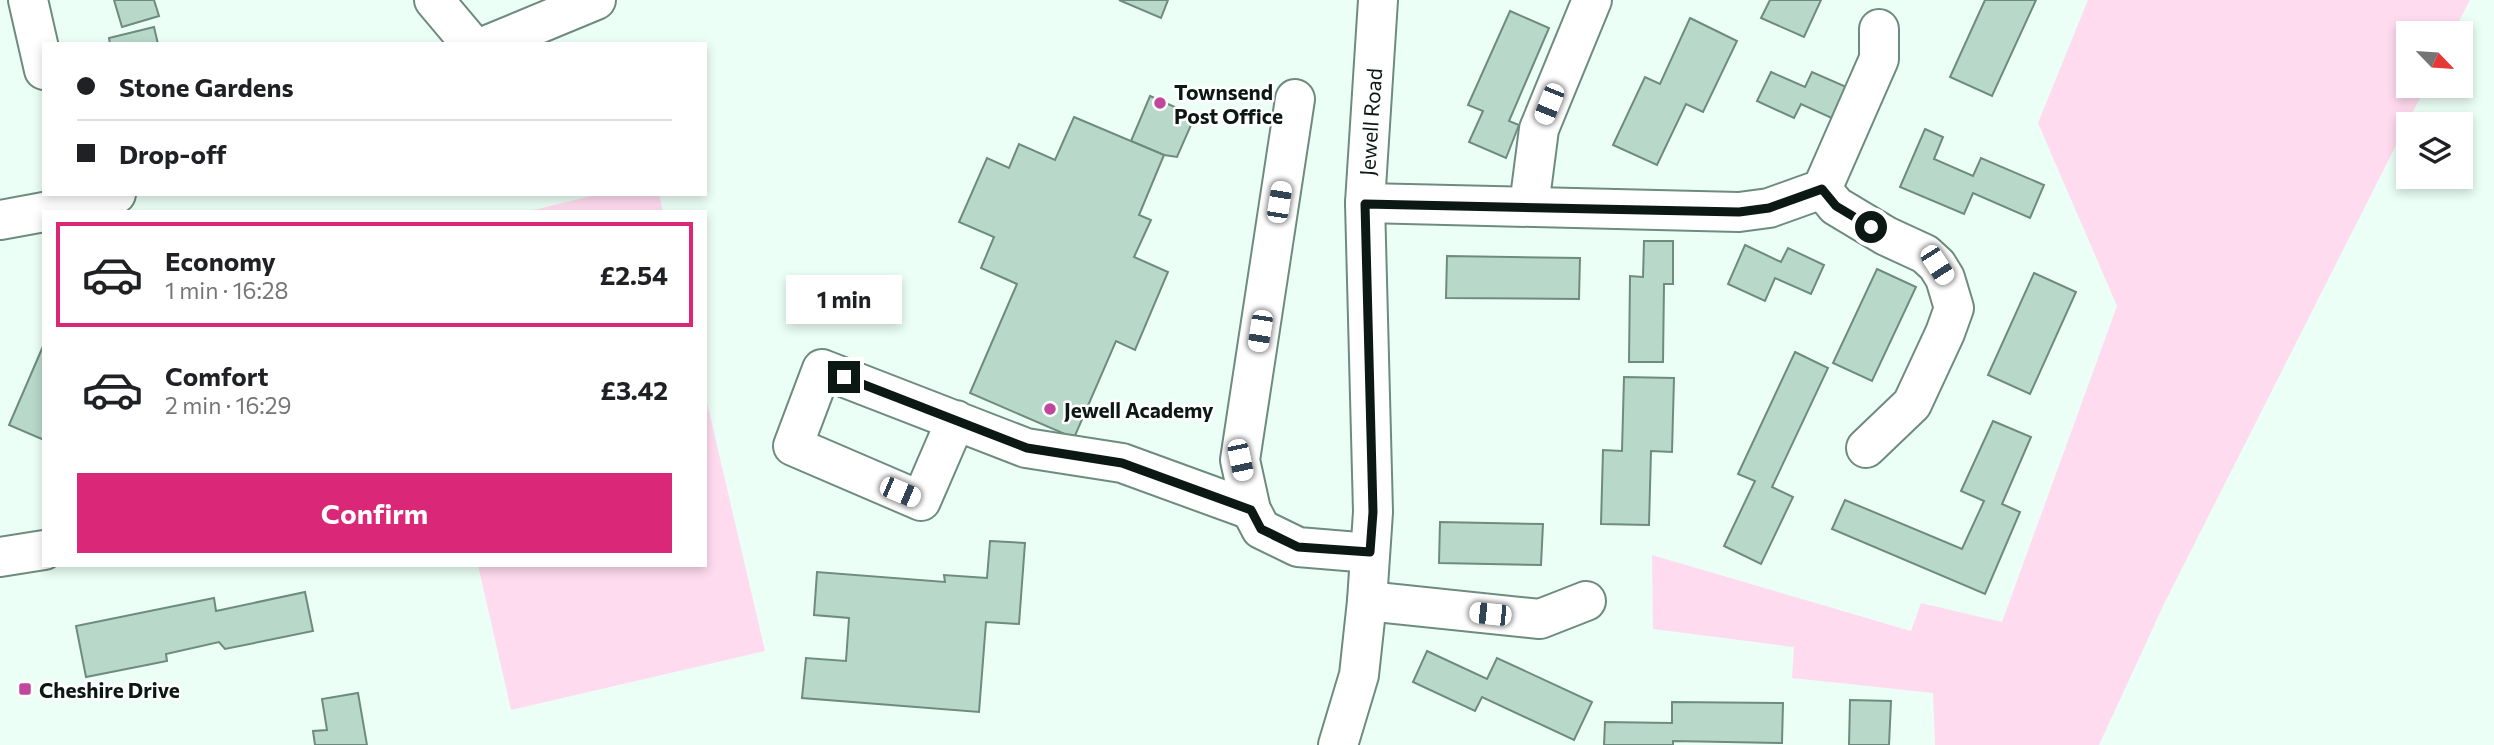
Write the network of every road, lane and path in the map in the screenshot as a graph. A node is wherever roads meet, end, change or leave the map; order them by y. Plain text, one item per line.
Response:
1 (28, 0) edge
2 (434, 0) edge
3 (596, 0) edge
4 (1378, 0) edge
5 (1592, 0) edge
6 (1878, 29) dead end
7 (469, 42) edge
8 (495, 42) edge
9 (42, 61) edge
10 (1295, 99) dead end
11 (1822, 189) junction
12 (106, 196) edge
13 (1365, 204) junction
14 (59, 206) edge
15 (1529, 206) junction
16 (42, 210) edge
17 (0, 220) edge
18 (956, 420) dead end
19 (1866, 448) dead end
20 (1251, 510) junction
21 (42, 550) edge
22 (1370, 552) junction
23 (0, 557) edge
24 (1367, 601) junction
25 (1586, 601) dead end
26 (1338, 745) edge

1 - 9 street
2 - 7 street
3 - 8 street
4 - 13 street, Jewell Road
5 - 15 street
6 - 11 street
10 - 20 street
11 - 15 street
11 - 19 street
12 - 14 street
13 - 15 street
13 - 22 street, Jewell Road
16 - 17 street
18 - 20 street
20 - 22 street
21 - 23 street
22 - 24 street, Jewell Road
24 - 25 street
24 - 26 street, Jewell Road

